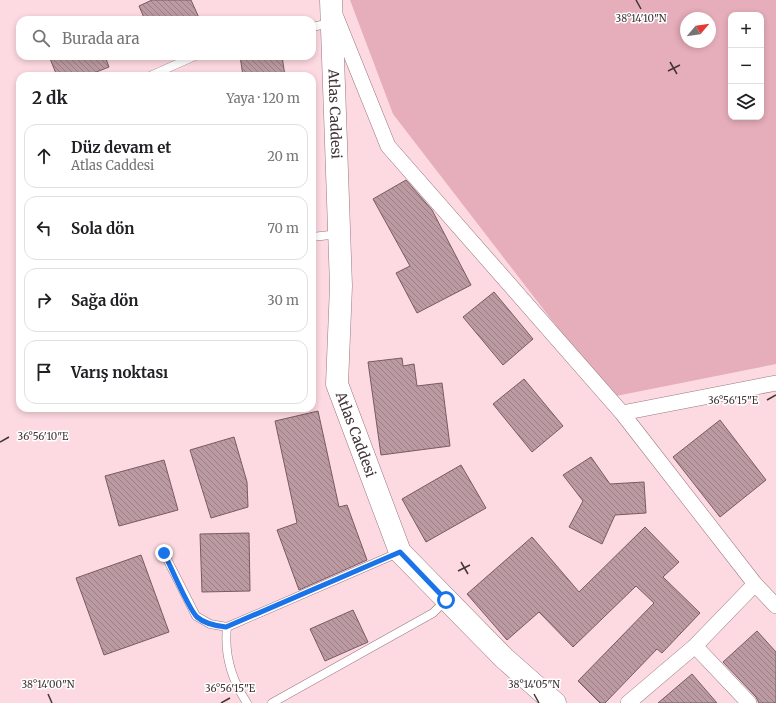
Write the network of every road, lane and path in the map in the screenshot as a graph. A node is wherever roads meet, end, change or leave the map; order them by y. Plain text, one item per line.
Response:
1 (332, 10) edge
2 (316, 24) edge
3 (186, 60) edge
4 (159, 72) edge
5 (339, 234) junction
6 (316, 237) edge
7 (776, 383) edge
8 (622, 413) junction
9 (400, 552) junction
10 (164, 553) dead end
11 (755, 584) junction
12 (446, 600) junction
13 (776, 606) edge
14 (226, 627) junction
15 (695, 646) junction
16 (247, 703) edge
17 (272, 703) edge
18 (555, 703) edge
19 (628, 703) edge
20 (749, 703) edge

1 - 2 lane
1 - 5 street, Atlas Caddesi
1 - 8 street
3 - 4 lane
5 - 6 lane
5 - 9 street, Atlas Caddesi
7 - 8 street
8 - 11 street
9 - 12 street, Atlas Caddesi
9 - 14 lane
10 - 14 lane
11 - 13 street
11 - 15 street
12 - 17 lane
12 - 18 street, Atlas Caddesi
14 - 16 lane
15 - 19 street
15 - 20 street

